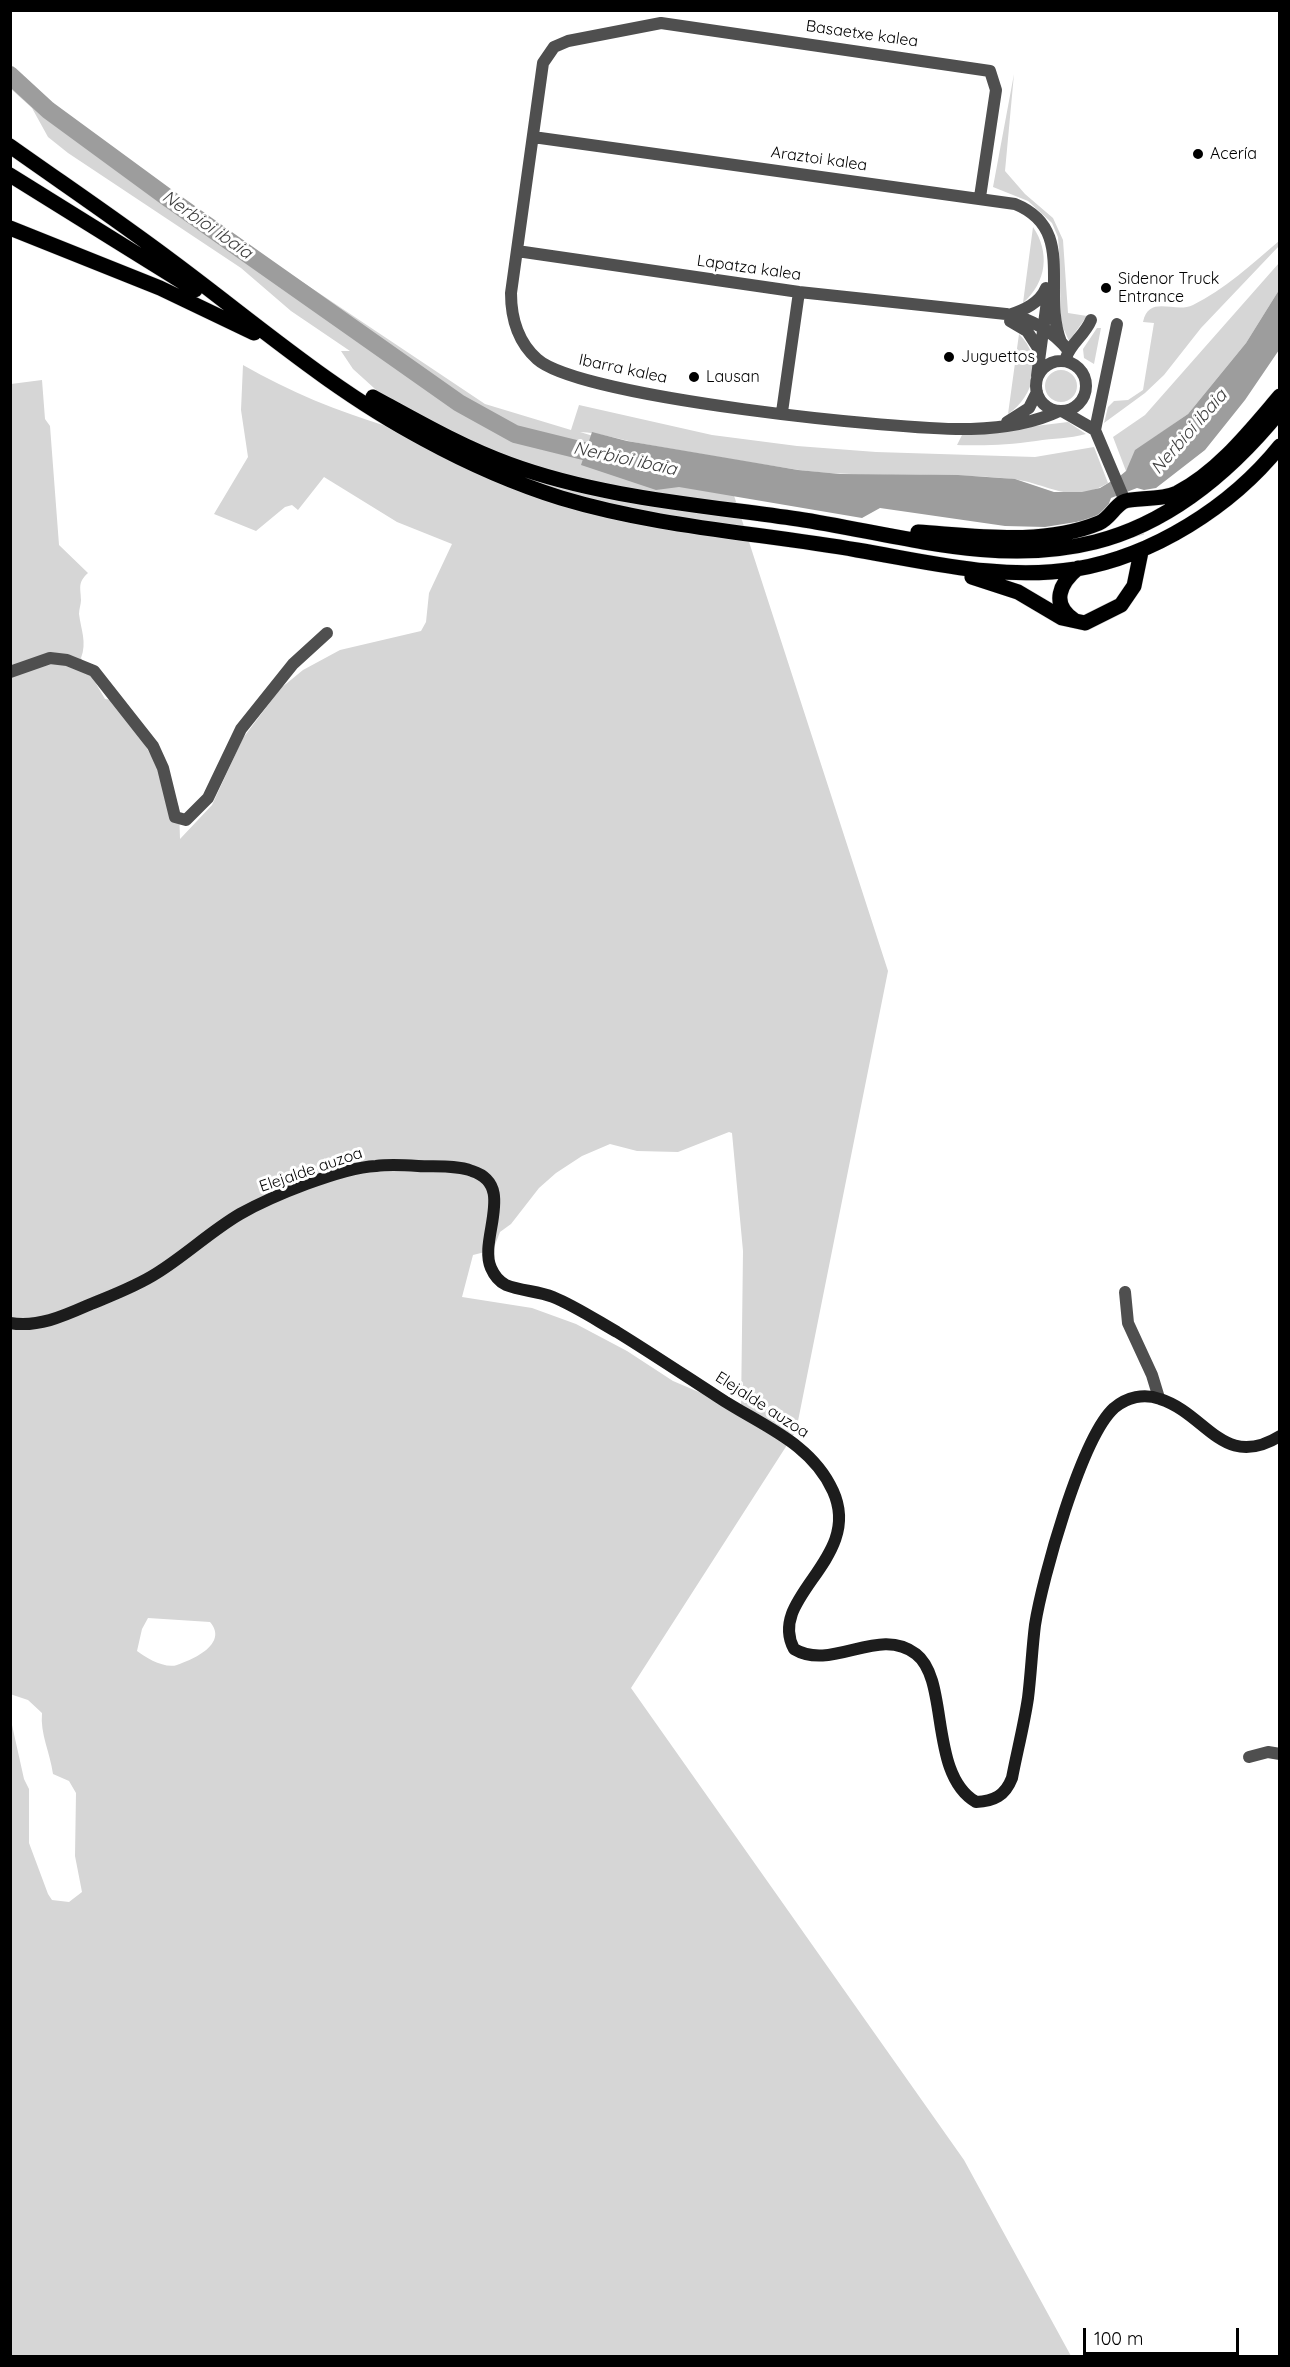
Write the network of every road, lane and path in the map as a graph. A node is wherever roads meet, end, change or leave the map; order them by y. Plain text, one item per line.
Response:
1 (533, 137) junction
2 (10, 146) edge
3 (10, 175) edge
4 (980, 197) junction
5 (10, 228) edge
6 (517, 251) junction
7 (1053, 273) junction
8 (799, 292) junction
9 (977, 313) junction
10 (1009, 315) junction
11 (1091, 320) dead end
12 (1117, 324) dead end
13 (1042, 327) junction
14 (283, 347) junction
15 (1040, 351) junction
16 (1065, 351) junction
17 (1037, 377) junction
18 (1086, 386) junction
19 (1036, 392) junction
20 (1280, 396) edge
21 (1060, 411) junction
22 (1280, 411) edge
23 (782, 412) junction
24 (1000, 425) junction
25 (1095, 425) junction
26 (1280, 446) edge
27 (1125, 501) junction
28 (1133, 522) tunnel mouth
29 (862, 529) junction
30 (1141, 552) tunnel mouth
31 (929, 565) junction
32 (1078, 568) junction
33 (1079, 623) junction
34 (327, 633) dead end
35 (10, 672) edge
36 (1125, 1292) dead end
37 (10, 1323) edge
38 (1158, 1398) junction
39 (1280, 1436) edge
40 (1280, 1754) edge
41 (1249, 1758) dead end

1 - 4 street, Araztoi kalea
1 - 4 street, Basaetxe kalea
1 - 6 street, Ibarra kalea
2 - 14 main road
3 - 14 main road
4 - 7 street, Araztoi kalea
5 - 14 main road
6 - 8 street, Lapatza kalea
6 - 23 street, Ibarra kalea
7 - 10 street
7 - 13 street
7 - 16 street
8 - 9 street, Lapatza kalea
8 - 23 street
9 - 10 street
9 - 15 street
10 - 13 street
11 - 16 street
12 - 25 street
13 - 15 street
13 - 16 street
14 - 29 main road
14 - 31 main road
15 - 17 street
16 - 17 street
16 - 18 street
17 - 19 street
18 - 21 street
18 - 25 street
19 - 21 street
19 - 24 street, Ibarra kalea
20 - 27 main road
21 - 24 street, Ibarra kalea
21 - 25 street
22 - 29 main road
23 - 24 street, Ibarra kalea
25 - 27 street
26 - 32 main road
27 - 28 main road
27 - 29 main road
30 - 33 main road
31 - 32 main road
31 - 33 main road
32 - 33 main road
34 - 35 street
36 - 38 street
37 - 38 street, Elejalde auzoa
38 - 39 street
40 - 41 street

